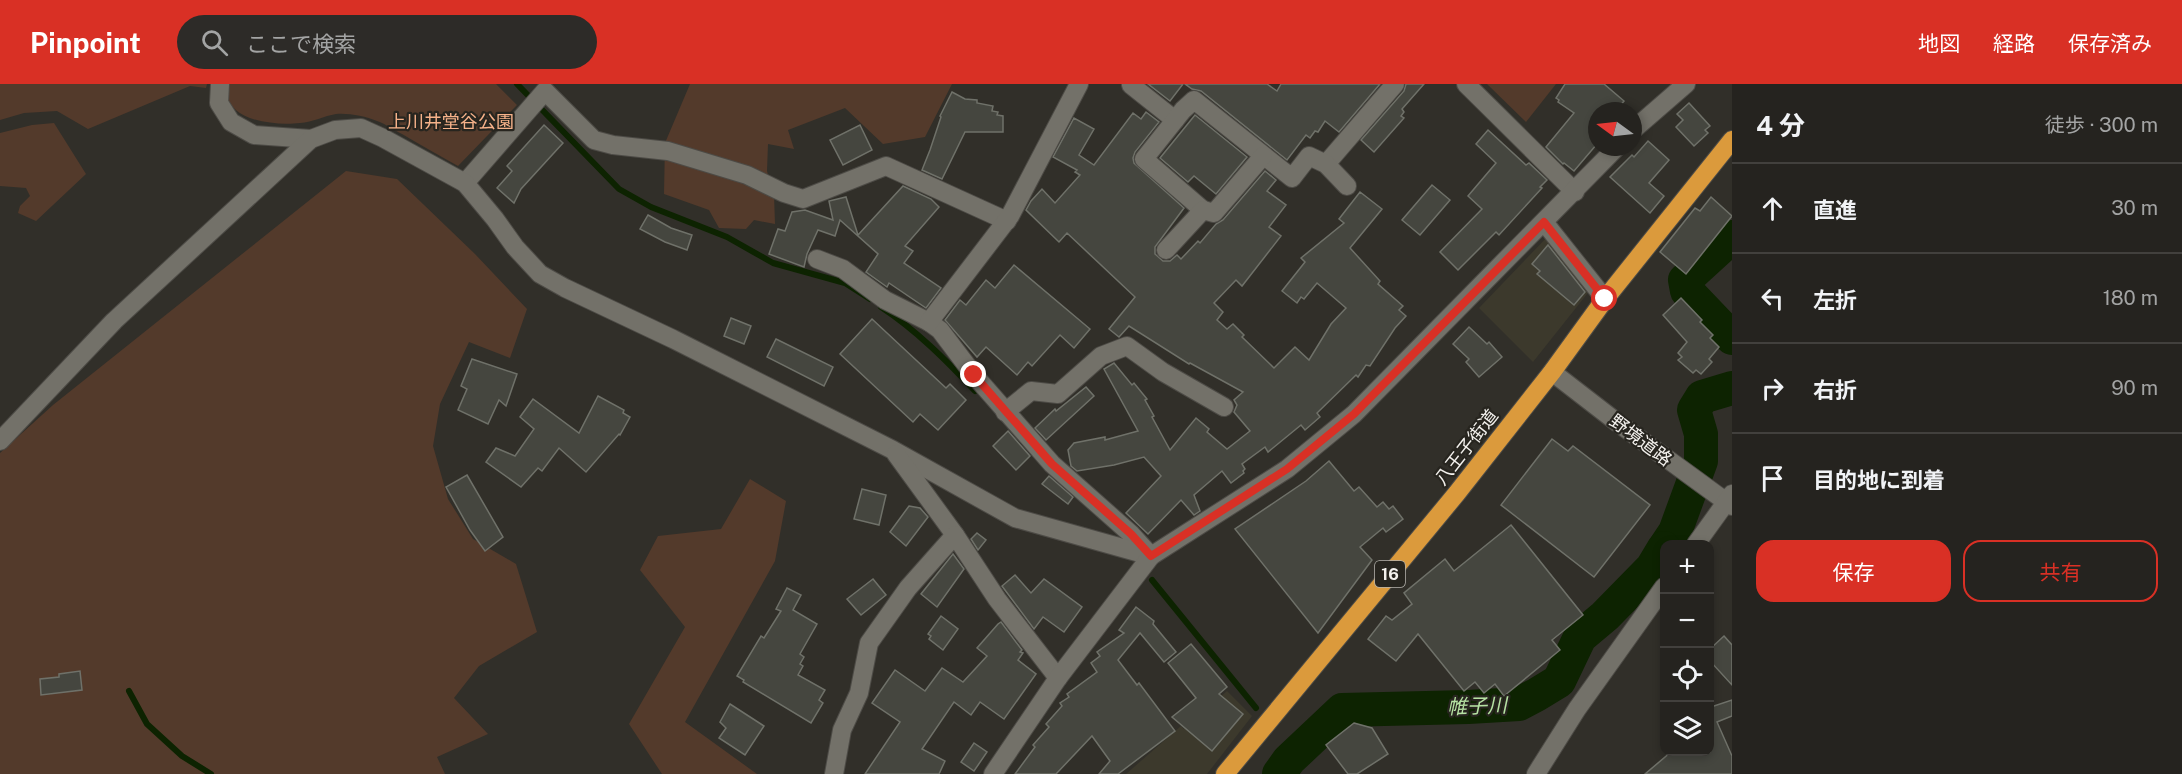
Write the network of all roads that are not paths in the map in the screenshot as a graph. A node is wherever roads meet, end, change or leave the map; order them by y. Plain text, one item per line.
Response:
1 (220, 84) edge
2 (1079, 84) edge
3 (1395, 84) edge
4 (1466, 84) edge
5 (1686, 84) edge
6 (1131, 85) edge
7 (1175, 120) junction
8 (1642, 122) edge
9 (311, 140) junction
10 (1732, 140) edge
11 (1263, 156) junction
12 (1609, 156) edge
13 (1326, 164) junction
14 (465, 183) junction
15 (1347, 186) dead end
16 (1575, 192) junction
17 (1203, 210) junction
18 (1007, 221) junction
19 (1544, 222) junction
20 (1166, 250) dead end
21 (817, 259) dead end
22 (1605, 299) junction
23 (929, 322) junction
24 (1552, 372) junction
25 (1224, 407) dead end
26 (1005, 412) junction
27 (0, 441) edge
28 (893, 450) junction
29 (1730, 501) edge
30 (955, 535) junction
31 (1699, 540) edge
32 (1151, 556) junction
33 (1661, 594) edge
34 (1058, 678) junction
35 (834, 774) edge
36 (993, 774) edge
37 (1225, 774) edge
38 (1536, 774) edge

1 - 9 street
2 - 18 street
3 - 13 street
4 - 16 street
5 - 8 street
6 - 7 street
7 - 11 street
7 - 17 street
9 - 14 street
9 - 27 street
10 - 22 highway, 八王子街道 / 16
11 - 13 street
11 - 17 street
12 - 16 street
13 - 15 street
14 - 18 street
14 - 28 street
16 - 19 street
17 - 20 street
18 - 23 street
19 - 22 street
19 - 32 street
21 - 23 street
22 - 24 highway, 八王子街道 / 16
23 - 26 street
24 - 29 street, 野境道路
24 - 37 highway, 八王子街道 / 16
25 - 26 street
26 - 32 street
28 - 30 street
28 - 32 street
29 - 31 street
30 - 34 street
30 - 35 street
32 - 34 street
33 - 38 street
34 - 36 street

